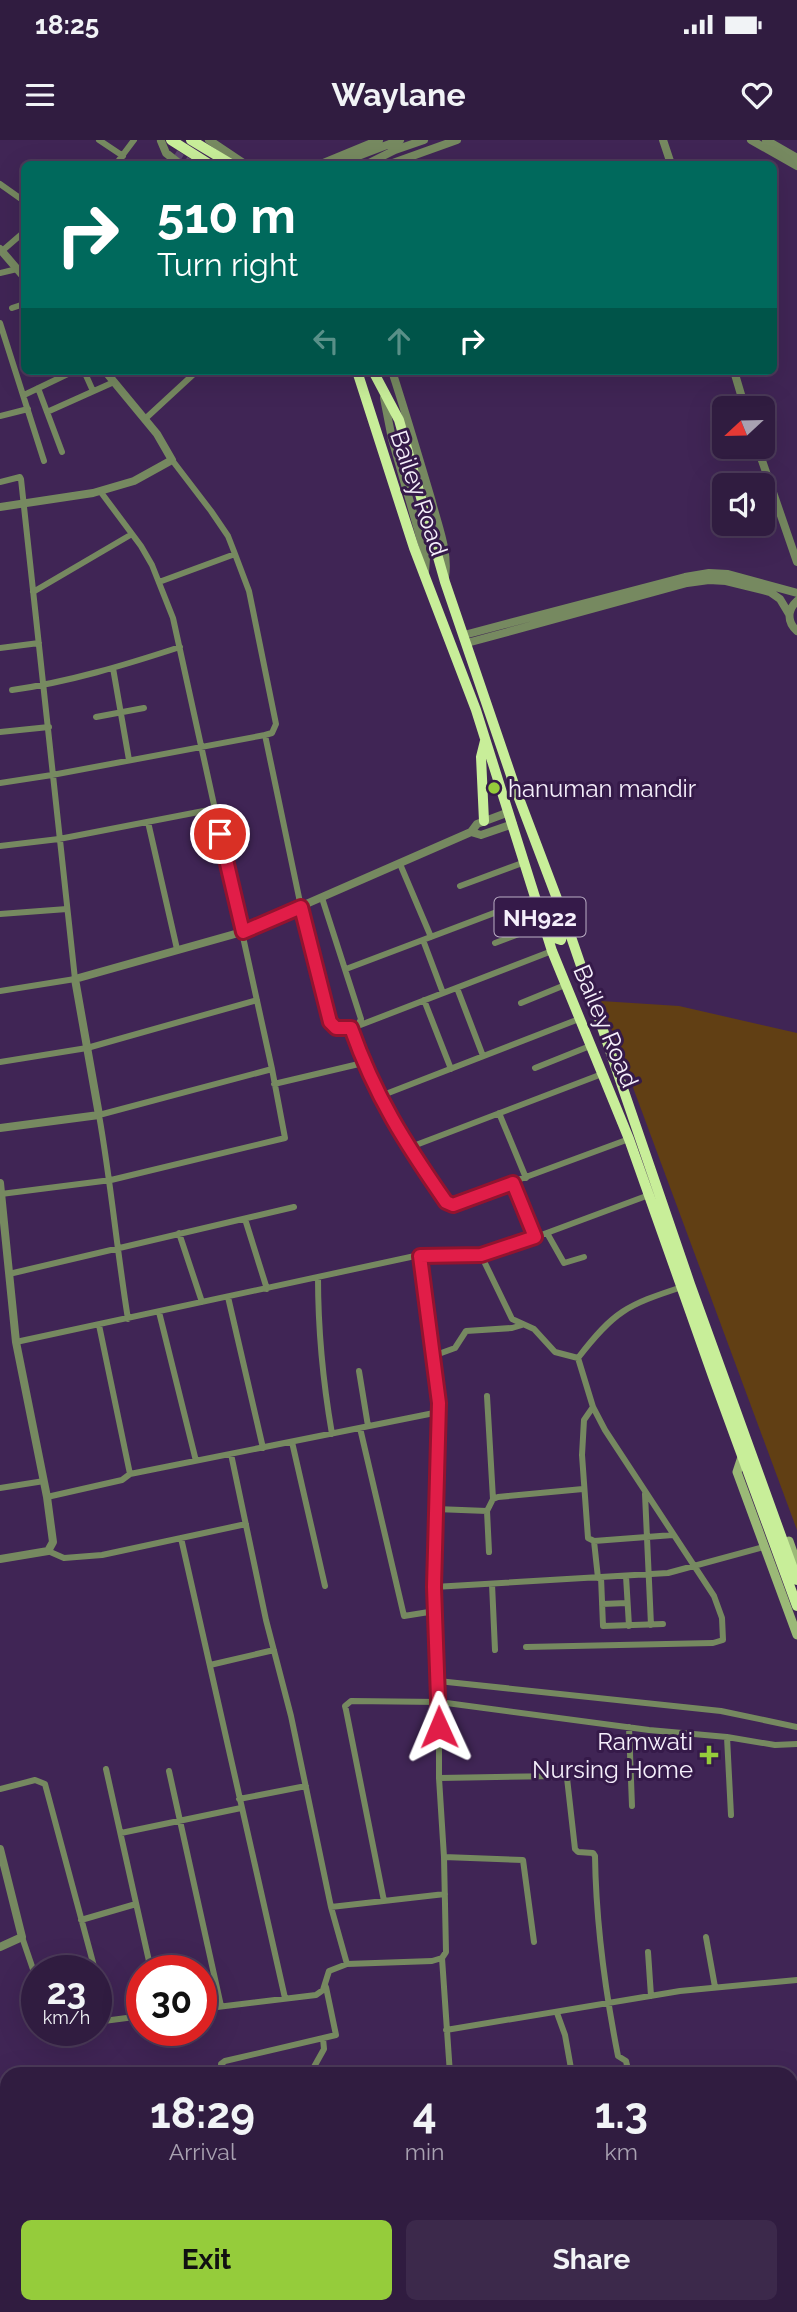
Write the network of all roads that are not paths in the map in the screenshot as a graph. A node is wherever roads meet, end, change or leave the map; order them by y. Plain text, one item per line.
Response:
1 (99, 140) edge
2 (134, 140) edge
3 (161, 140) edge
4 (171, 140) edge
5 (191, 140) edge
6 (209, 140) edge
7 (379, 140) edge
8 (400, 140) edge
9 (424, 140) edge
10 (457, 140) edge
11 (663, 140) edge
12 (751, 140) edge
13 (765, 140) edge
14 (175, 154) tunnel mouth
15 (122, 156) junction
16 (797, 158) edge
17 (118, 161) edge
18 (176, 161) tunnel mouth
19 (204, 161) edge
20 (226, 161) edge
21 (240, 161) edge
22 (328, 161) edge
23 (345, 161) edge
24 (373, 161) edge
25 (398, 161) edge
26 (670, 161) edge
27 (797, 166) edge
28 (0, 184) edge
29 (21, 199) edge
30 (21, 234) edge
31 (1, 250) edge
32 (17, 269) junction
33 (0, 272) edge
34 (21, 274) edge
35 (21, 305) edge
36 (12, 308) dead end
37 (0, 323) edge
38 (3, 340) edge
39 (66, 375) edge
40 (86, 375) edge
41 (108, 375) edge
42 (193, 375) edge
43 (358, 375) edge
44 (375, 375) edge
45 (381, 375) edge
46 (393, 375) edge
47 (735, 375) edge
48 (114, 382) junction
49 (38, 388) junction
50 (93, 391) junction
51 (24, 395) junction
52 (741, 396) edge
53 (29, 409) junction
54 (47, 412) junction
55 (0, 416) edge
56 (145, 419) junction
57 (62, 452) dead end
58 (761, 459) edge
59 (172, 460) junction
60 (44, 461) dead end
61 (0, 482) edge
62 (100, 491) junction
63 (22, 503) junction
64 (0, 507) edge
65 (132, 534) junction
66 (235, 554) junction
67 (797, 562) edge
68 (425, 575) junction
69 (159, 582) junction
70 (445, 582) junction
71 (33, 592) junction
72 (797, 593) edge
73 (797, 601) edge
74 (789, 614) junction
75 (797, 631) edge
76 (466, 639) junction
77 (39, 643) junction
78 (180, 647) junction
79 (0, 648) edge
80 (113, 668) junction
81 (44, 685) junction
82 (12, 691) dead end
83 (144, 708) dead end
84 (120, 712) junction
85 (96, 717) dead end
86 (49, 727) junction
87 (0, 733) edge
88 (265, 736) junction
89 (485, 741) junction
90 (200, 746) junction
91 (128, 760) junction
92 (52, 775) junction
93 (0, 783) edge
94 (214, 809) junction
95 (509, 811) junction
96 (484, 821) junction
97 (148, 822) junction
98 (513, 824) junction
99 (471, 832) junction
100 (59, 839) junction
101 (0, 846) edge
102 (400, 864) junction
103 (526, 864) junction
104 (546, 872) junction
105 (460, 886) dead end
106 (322, 898) junction
107 (534, 898) junction
108 (301, 907) junction
109 (67, 909) junction
110 (0, 914) edge
111 (543, 925) junction
112 (243, 932) junction
113 (427, 939) junction
114 (495, 943) dead end
115 (177, 949) junction
116 (552, 951) junction
117 (346, 969) junction
118 (75, 979) junction
119 (565, 985) junction
120 (457, 988) junction
121 (0, 991) edge
122 (443, 993) junction
123 (591, 998) junction
124 (257, 1000) junction
125 (424, 1000) junction
126 (521, 1003) dead end
127 (579, 1019) junction
128 (358, 1025) junction
129 (351, 1028) junction
130 (590, 1046) junction
131 (87, 1048) junction
132 (483, 1056) junction
133 (0, 1062) edge
134 (363, 1063) junction
135 (535, 1068) dead end
136 (602, 1068) junction
137 (272, 1069) junction
138 (451, 1069) junction
139 (274, 1084) junction
140 (378, 1097) junction
141 (499, 1113) junction
142 (99, 1115) junction
143 (0, 1128) edge
144 (629, 1139) junction
145 (408, 1147) junction
146 (526, 1178) junction
147 (111, 1180) junction
148 (513, 1183) junction
149 (0, 1184) edge
150 (1, 1194) edge
151 (650, 1195) junction
152 (294, 1207) dead end
153 (245, 1219) junction
154 (179, 1233) junction
155 (547, 1233) junction
156 (535, 1237) junction
157 (117, 1248) junction
158 (481, 1255) junction
159 (420, 1256) junction
160 (584, 1257) dead end
161 (9, 1274) junction
162 (318, 1277) junction
163 (682, 1287) junction
164 (267, 1289) junction
165 (228, 1297) junction
166 (202, 1303) junction
167 (159, 1312) junction
168 (128, 1319) junction
169 (99, 1325) junction
170 (522, 1325) junction
171 (16, 1342) junction
172 (433, 1356) junction
173 (578, 1358) junction
174 (359, 1371) dead end
175 (487, 1396) dead end
176 (593, 1407) junction
177 (439, 1412) junction
178 (368, 1426) junction
179 (360, 1428) junction
180 (332, 1434) junction
181 (292, 1442) junction
182 (263, 1448) junction
183 (231, 1454) junction
184 (746, 1454) junction
185 (195, 1461) junction
186 (130, 1474) junction
187 (44, 1481) junction
188 (0, 1487) edge
189 (583, 1489) junction
190 (645, 1492) junction
191 (47, 1497) junction
192 (493, 1499) junction
193 (436, 1509) junction
194 (487, 1511) junction
195 (246, 1524) junction
196 (673, 1535) junction
197 (645, 1537) junction
198 (181, 1538) junction
199 (594, 1541) junction
200 (764, 1547) junction
201 (48, 1551) junction
202 (489, 1552) dead end
203 (0, 1559) edge
204 (797, 1564) edge
205 (694, 1567) junction
206 (647, 1575) junction
207 (626, 1576) junction
208 (600, 1578) junction
209 (797, 1580) edge
210 (492, 1584) junction
211 (325, 1586) dead end
212 (434, 1587) junction
213 (627, 1602) junction
214 (602, 1604) junction
215 (797, 1606) edge
216 (435, 1611) junction
217 (663, 1624) dead end
218 (651, 1625) junction
219 (629, 1626) junction
220 (797, 1635) edge
221 (527, 1647) dead end
222 (274, 1650) junction
223 (495, 1650) dead end
224 (210, 1665) junction
225 (438, 1681) junction
226 (439, 1702) junction
227 (629, 1727) junction
228 (797, 1727) edge
229 (727, 1737) junction
230 (797, 1744) edge
231 (106, 1769) dead end
232 (169, 1771) dead end
233 (439, 1778) junction
234 (306, 1786) junction
235 (0, 1788) edge
236 (239, 1799) junction
237 (632, 1806) dead end
238 (241, 1808) junction
239 (731, 1815) dead end
240 (181, 1819) junction
241 (121, 1833) junction
242 (0, 1849) edge
243 (444, 1857) junction
244 (445, 1894) junction
245 (384, 1901) junction
246 (136, 1904) junction
247 (331, 1907) junction
248 (81, 1920) junction
249 (22, 1937) junction
250 (706, 1937) dead end
251 (534, 1942) dead end
252 (0, 1947) edge
253 (648, 1952) dead end
254 (28, 1955) edge
255 (91, 1955) edge
256 (148, 1955) edge
257 (442, 1958) junction
258 (348, 1964) junction
259 (797, 1980) edge
260 (326, 1985) junction
261 (715, 1987) junction
262 (651, 1996) junction
263 (285, 1998) junction
264 (608, 2004) junction
265 (221, 2006) junction
266 (217, 2007) edge
267 (557, 2012) junction
268 (446, 2030) junction
269 (323, 2038) junction
270 (221, 2067) edge
271 (314, 2067) edge
272 (449, 2067) edge
273 (571, 2067) edge
274 (627, 2067) edge

1 - 15 street
2 - 15 street
3 - 14 street
3 - 18 street
4 - 19 highway
5 - 20 highway
6 - 21 street
7 - 22 street
8 - 23 street
9 - 24 street
10 - 25 street
11 - 26 street
12 - 27 street
13 - 16 street
15 - 17 street
28 - 29 street
30 - 31 street
31 - 32 street
32 - 33 street
32 - 34 street
35 - 36 street
37 - 38 street
38 - 51 street
39 - 49 street
40 - 50 street
41 - 48 street
42 - 56 street
43 - 68 highway, Bailey Road / NH922
44 - 70 highway, Bailey Road / NH922
45 - 68 street
46 - 70 street
47 - 52 street
48 - 50 street
48 - 56 street
49 - 51 street
49 - 54 street
50 - 54 street
51 - 53 street
53 - 55 street
53 - 60 street
54 - 57 street
56 - 59 street
58 - 67 street
59 - 62 street
59 - 66 street
61 - 63 street
62 - 63 street
62 - 65 street
63 - 64 street
63 - 71 street
65 - 69 street
65 - 71 street
66 - 69 street
66 - 88 street
68 - 89 highway, Bailey Road / NH922
69 - 78 street
70 - 76 highway, Bailey Road / NH922
71 - 77 street
72 - 76 street
73 - 74 street
74 - 75 street
74 - 76 street
76 - 104 highway, Bailey Road / NH922
77 - 79 street
77 - 81 street
78 - 80 street
78 - 90 street
80 - 81 street
80 - 84 street
81 - 82 street
81 - 86 street
83 - 84 street
84 - 85 street
84 - 91 street
86 - 87 street
86 - 92 street
88 - 90 street
88 - 108 street
89 - 95 highway, Bailey Road / NH922
89 - 96 highway
90 - 91 street
90 - 94 street
91 - 92 street
92 - 93 street
92 - 100 street
94 - 97 street
94 - 112 street
95 - 96 street
95 - 98 highway, Bailey Road / NH922
96 - 99 street
97 - 100 street
97 - 115 street
98 - 99 street
98 - 103 highway, Bailey Road / NH922
99 - 102 street
100 - 101 street
100 - 109 street
102 - 106 street
102 - 113 street
103 - 104 highway
103 - 105 street
103 - 107 highway, Bailey Road / NH922
104 - 123 highway, Bailey Road / NH922
106 - 108 street
106 - 117 street
107 - 111 highway, Bailey Road / NH922
107 - 113 street
108 - 112 street
108 - 129 street
109 - 110 street
109 - 118 street
111 - 114 street
111 - 116 highway, Bailey Road / NH922
112 - 115 street
112 - 124 street
113 - 117 street
113 - 122 street
115 - 118 street
116 - 119 highway, Bailey Road / NH922
116 - 120 street
117 - 128 street
118 - 121 street
118 - 131 street
119 - 126 street
119 - 127 highway, Bailey Road / NH922
120 - 122 street
120 - 132 street
122 - 125 street
123 - 136 highway
123 - 184 highway, Bailey Road / NH922
124 - 131 street
124 - 137 street
125 - 128 street
125 - 138 street
127 - 130 highway, Bailey Road / NH922
127 - 132 street
128 - 129 street
129 - 134 street
130 - 135 street
130 - 136 highway, Bailey Road / NH922
131 - 133 street
131 - 142 street
132 - 138 street
134 - 139 street
134 - 140 street
136 - 141 street
136 - 144 highway, Bailey Road / NH922
137 - 139 street
137 - 142 street
138 - 140 street
139 - 147 street
140 - 145 street
141 - 145 street
141 - 146 street
142 - 143 street
142 - 147 street
144 - 146 street
144 - 151 highway, Bailey Road / NH922
145 - 148 street
146 - 148 street
147 - 150 street
147 - 157 street
148 - 156 street
149 - 150 street
150 - 161 street
151 - 155 street
151 - 163 highway, Bailey Road / NH922
152 - 153 street
153 - 154 street
153 - 164 street
154 - 157 street
154 - 166 street
155 - 156 street
155 - 160 street
156 - 158 street
157 - 161 street
157 - 168 street
158 - 159 street
158 - 170 street
159 - 162 street
159 - 172 street
161 - 171 street
162 - 164 street
162 - 180 street
163 - 173 street
163 - 184 highway, Bailey Road / NH922
164 - 165 street
165 - 166 street
165 - 182 street
166 - 167 street
167 - 168 street
167 - 185 street
168 - 169 street
169 - 171 street
169 - 186 street
170 - 172 street
170 - 173 street
171 - 187 street
172 - 177 street
173 - 176 street
174 - 178 street
175 - 192 street
176 - 189 street
176 - 190 street
177 - 178 street
177 - 193 street
178 - 179 street
179 - 180 street
179 - 216 street
180 - 181 street
181 - 182 street
181 - 211 street
182 - 183 street
183 - 185 street
183 - 195 street
184 - 200 main road
184 - 204 main road
184 - 209 highway, NH922
184 - 215 highway, NH922
185 - 186 street
186 - 191 street
187 - 188 street
187 - 191 street
189 - 192 street
189 - 199 street
190 - 196 street
190 - 197 street
191 - 201 street
192 - 194 street
193 - 194 street
193 - 212 street
194 - 202 street
195 - 198 street
195 - 222 street
196 - 197 street
196 - 205 street
197 - 199 street
197 - 206 street
198 - 201 street
198 - 224 street
199 - 208 street
200 - 205 street
200 - 220 main road
201 - 203 street
205 - 206 street
205 - 221 street
206 - 207 street
206 - 218 street
207 - 208 street
207 - 213 street
208 - 210 street
208 - 214 street
210 - 212 street
210 - 223 street
212 - 216 street
213 - 214 street
213 - 219 street
214 - 219 street
216 - 225 street
217 - 218 street
218 - 219 street
222 - 224 street
222 - 234 street
224 - 236 street
225 - 226 street
225 - 228 street
226 - 227 street
226 - 233 street
226 - 245 street
227 - 229 street
227 - 237 street
229 - 230 street
229 - 239 street
231 - 241 street
232 - 240 street
233 - 243 street
233 - 264 street
234 - 236 street
234 - 247 street
235 - 248 street
236 - 238 street
238 - 240 street
238 - 263 street
240 - 241 street
240 - 265 street
241 - 246 street
242 - 249 street
243 - 244 street
243 - 251 street
244 - 245 street
244 - 257 street
245 - 247 street
246 - 248 street
246 - 256 street
247 - 258 street
248 - 255 street
249 - 252 street
249 - 254 street
250 - 261 street
253 - 262 street
257 - 258 street
257 - 268 street
258 - 260 street
259 - 261 street
260 - 263 street
260 - 269 street
261 - 262 street
262 - 264 street
263 - 265 street
264 - 267 street
264 - 274 street
265 - 266 street
267 - 268 street
267 - 273 street
268 - 272 street
269 - 270 street
269 - 271 street

